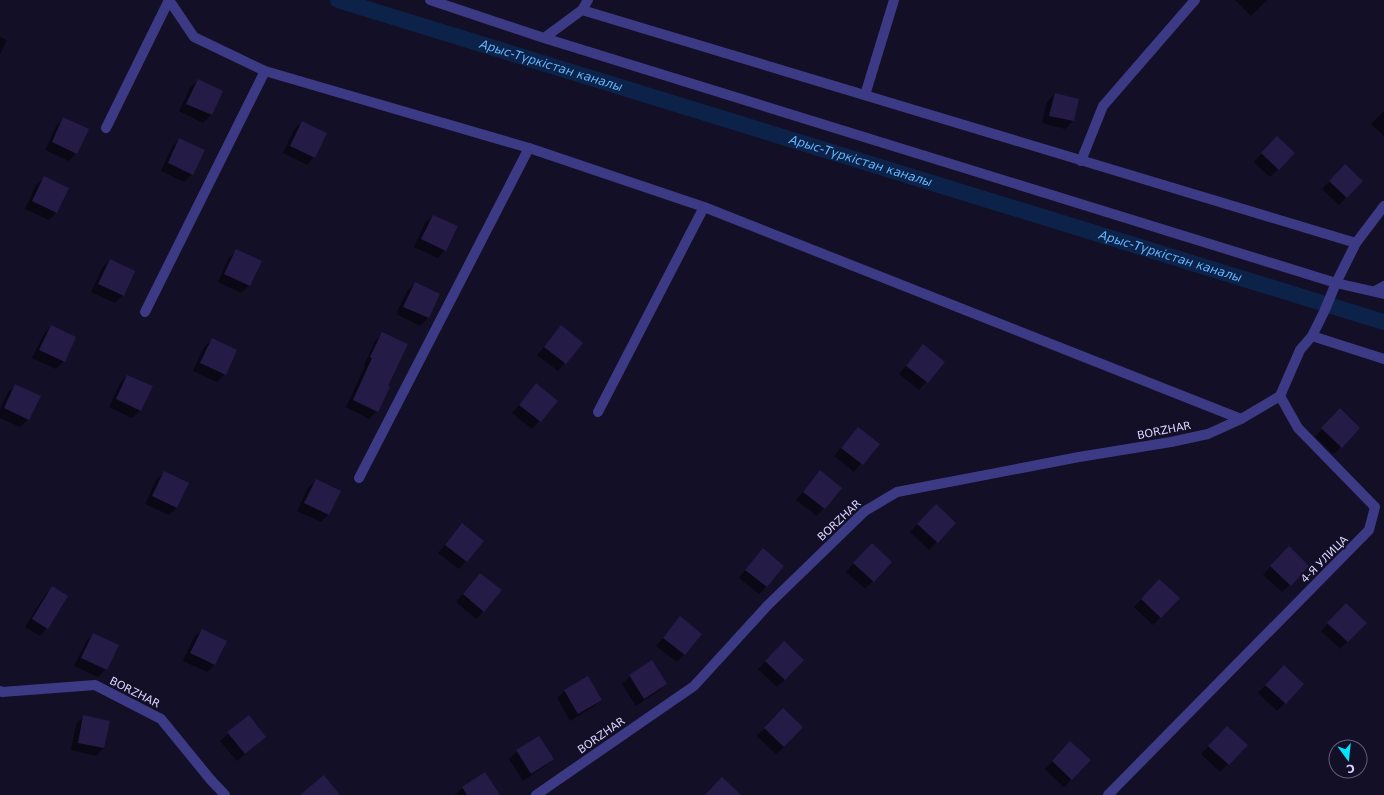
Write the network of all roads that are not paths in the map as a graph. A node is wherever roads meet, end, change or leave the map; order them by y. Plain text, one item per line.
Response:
1 (169, 0) edge
2 (430, 0) edge
3 (588, 0) edge
4 (894, 0) edge
5 (1195, 0) edge
6 (582, 10) junction
7 (544, 38) junction
8 (265, 71) junction
9 (865, 95) junction
10 (106, 128) dead end
11 (529, 148) junction
12 (1081, 161) junction
13 (1384, 206) edge
14 (704, 207) junction
15 (1356, 243) junction
16 (1336, 283) junction
17 (1384, 285) edge
18 (1373, 291) junction
19 (1384, 294) edge
20 (145, 312) dead end
21 (1312, 336) junction
22 (1384, 359) edge
23 (1280, 396) junction
24 (598, 412) dead end
25 (1242, 419) junction
26 (359, 478) dead end
27 (0, 691) edge
28 (225, 795) edge
29 (536, 795) edge
30 (1108, 795) edge

1 - 8 street
1 - 10 street
2 - 7 street
3 - 6 street
4 - 9 street
5 - 12 street
6 - 7 street
6 - 9 street
7 - 16 street
8 - 11 street
8 - 20 street
9 - 12 street
11 - 14 street
11 - 26 street
12 - 15 street
13 - 15 street
14 - 24 street
14 - 25 street
15 - 16 street
16 - 18 street
16 - 21 street
17 - 18 lane
18 - 19 street
21 - 22 street
21 - 23 street
23 - 25 street, BORZHAR
23 - 30 street, 4-Я УЛИЦА
25 - 29 street, BORZHAR
27 - 28 street, BORZHAR

